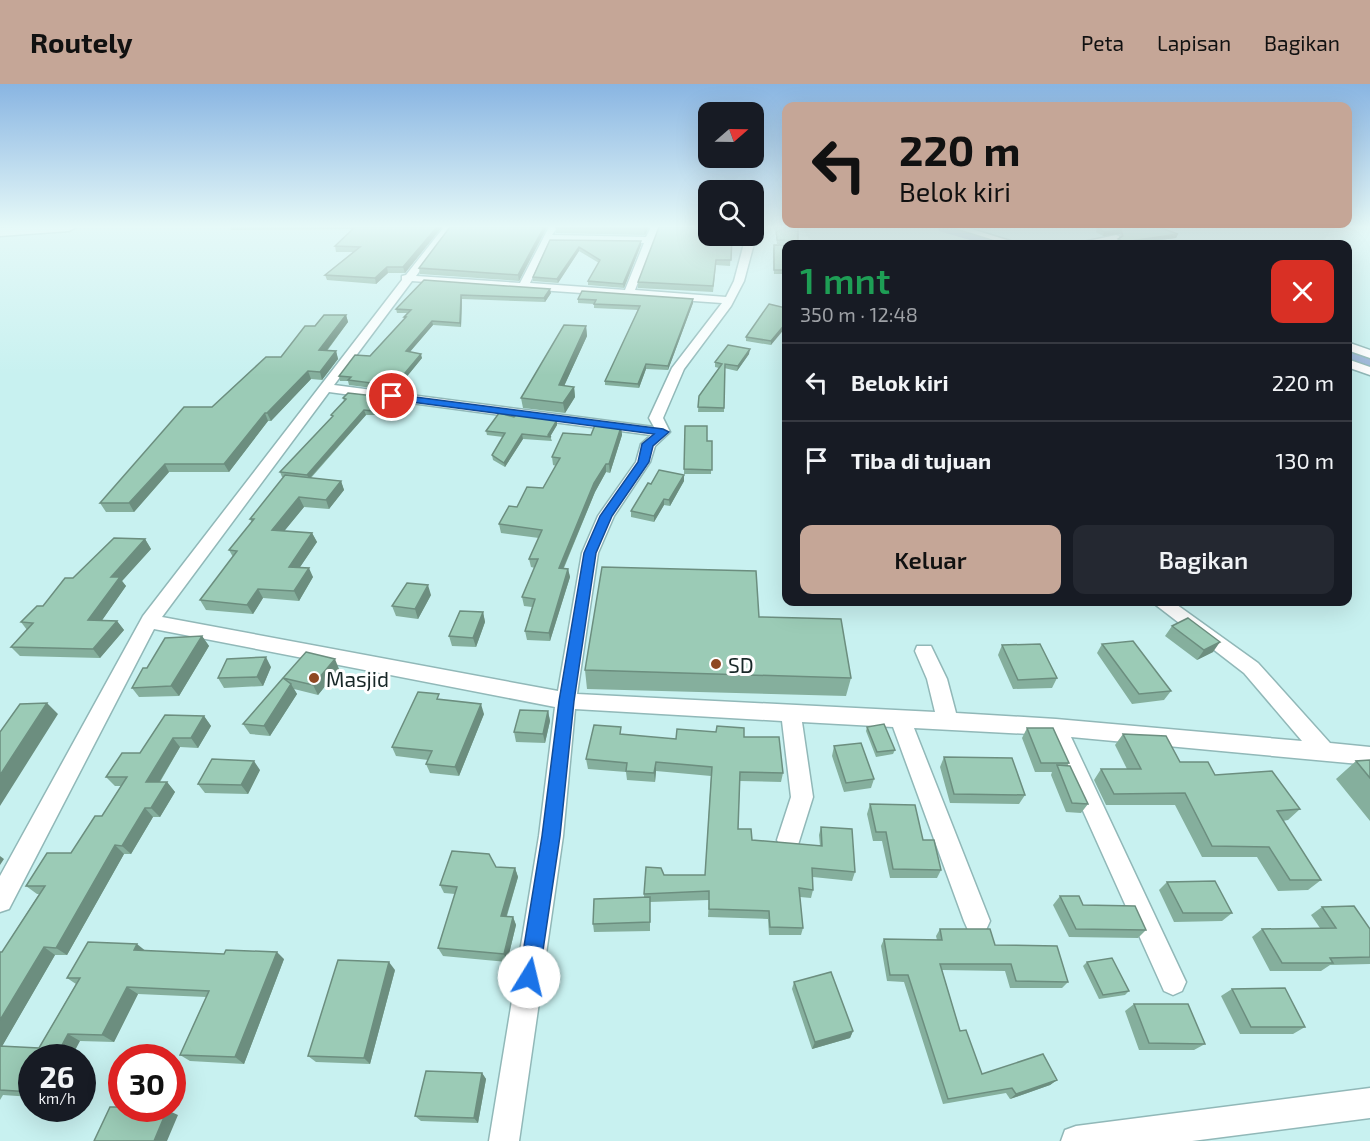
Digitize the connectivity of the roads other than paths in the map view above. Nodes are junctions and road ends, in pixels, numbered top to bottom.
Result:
1 (528, 276) edge
2 (636, 276) edge
3 (740, 276) edge
4 (406, 278) joint
5 (524, 286) junction
6 (629, 293) junction
7 (729, 300) junction
8 (1352, 348) edge
9 (1370, 354) edge
10 (1352, 365) edge
11 (1370, 371) edge
12 (325, 388) junction
13 (663, 432) junction
14 (1166, 606) edge
15 (148, 621) junction
16 (924, 651) dead end
17 (566, 701) junction
18 (791, 714) junction
19 (901, 720) junction
20 (948, 722) junction
21 (1056, 727) junction
22 (1323, 750) junction
23 (1370, 756) edge
24 (789, 840) dead end
25 (0, 900) edge
26 (977, 921) dead end
27 (1173, 982) dead end
28 (1370, 1103) edge
29 (504, 1141) edge
30 (1076, 1141) edge

1 - 5 street
2 - 6 street
3 - 7 street
4 - 5 street
4 - 12 street
5 - 6 street
6 - 7 street
7 - 13 street
8 - 9 street
10 - 11 street
12 - 13 street
12 - 15 street
13 - 17 street
14 - 22 street
15 - 17 street
15 - 25 street
16 - 20 street
17 - 18 street
17 - 29 street
18 - 19 street
18 - 24 street
19 - 20 street
19 - 26 street
20 - 21 street
21 - 22 street
21 - 27 street
22 - 23 street
28 - 30 street

